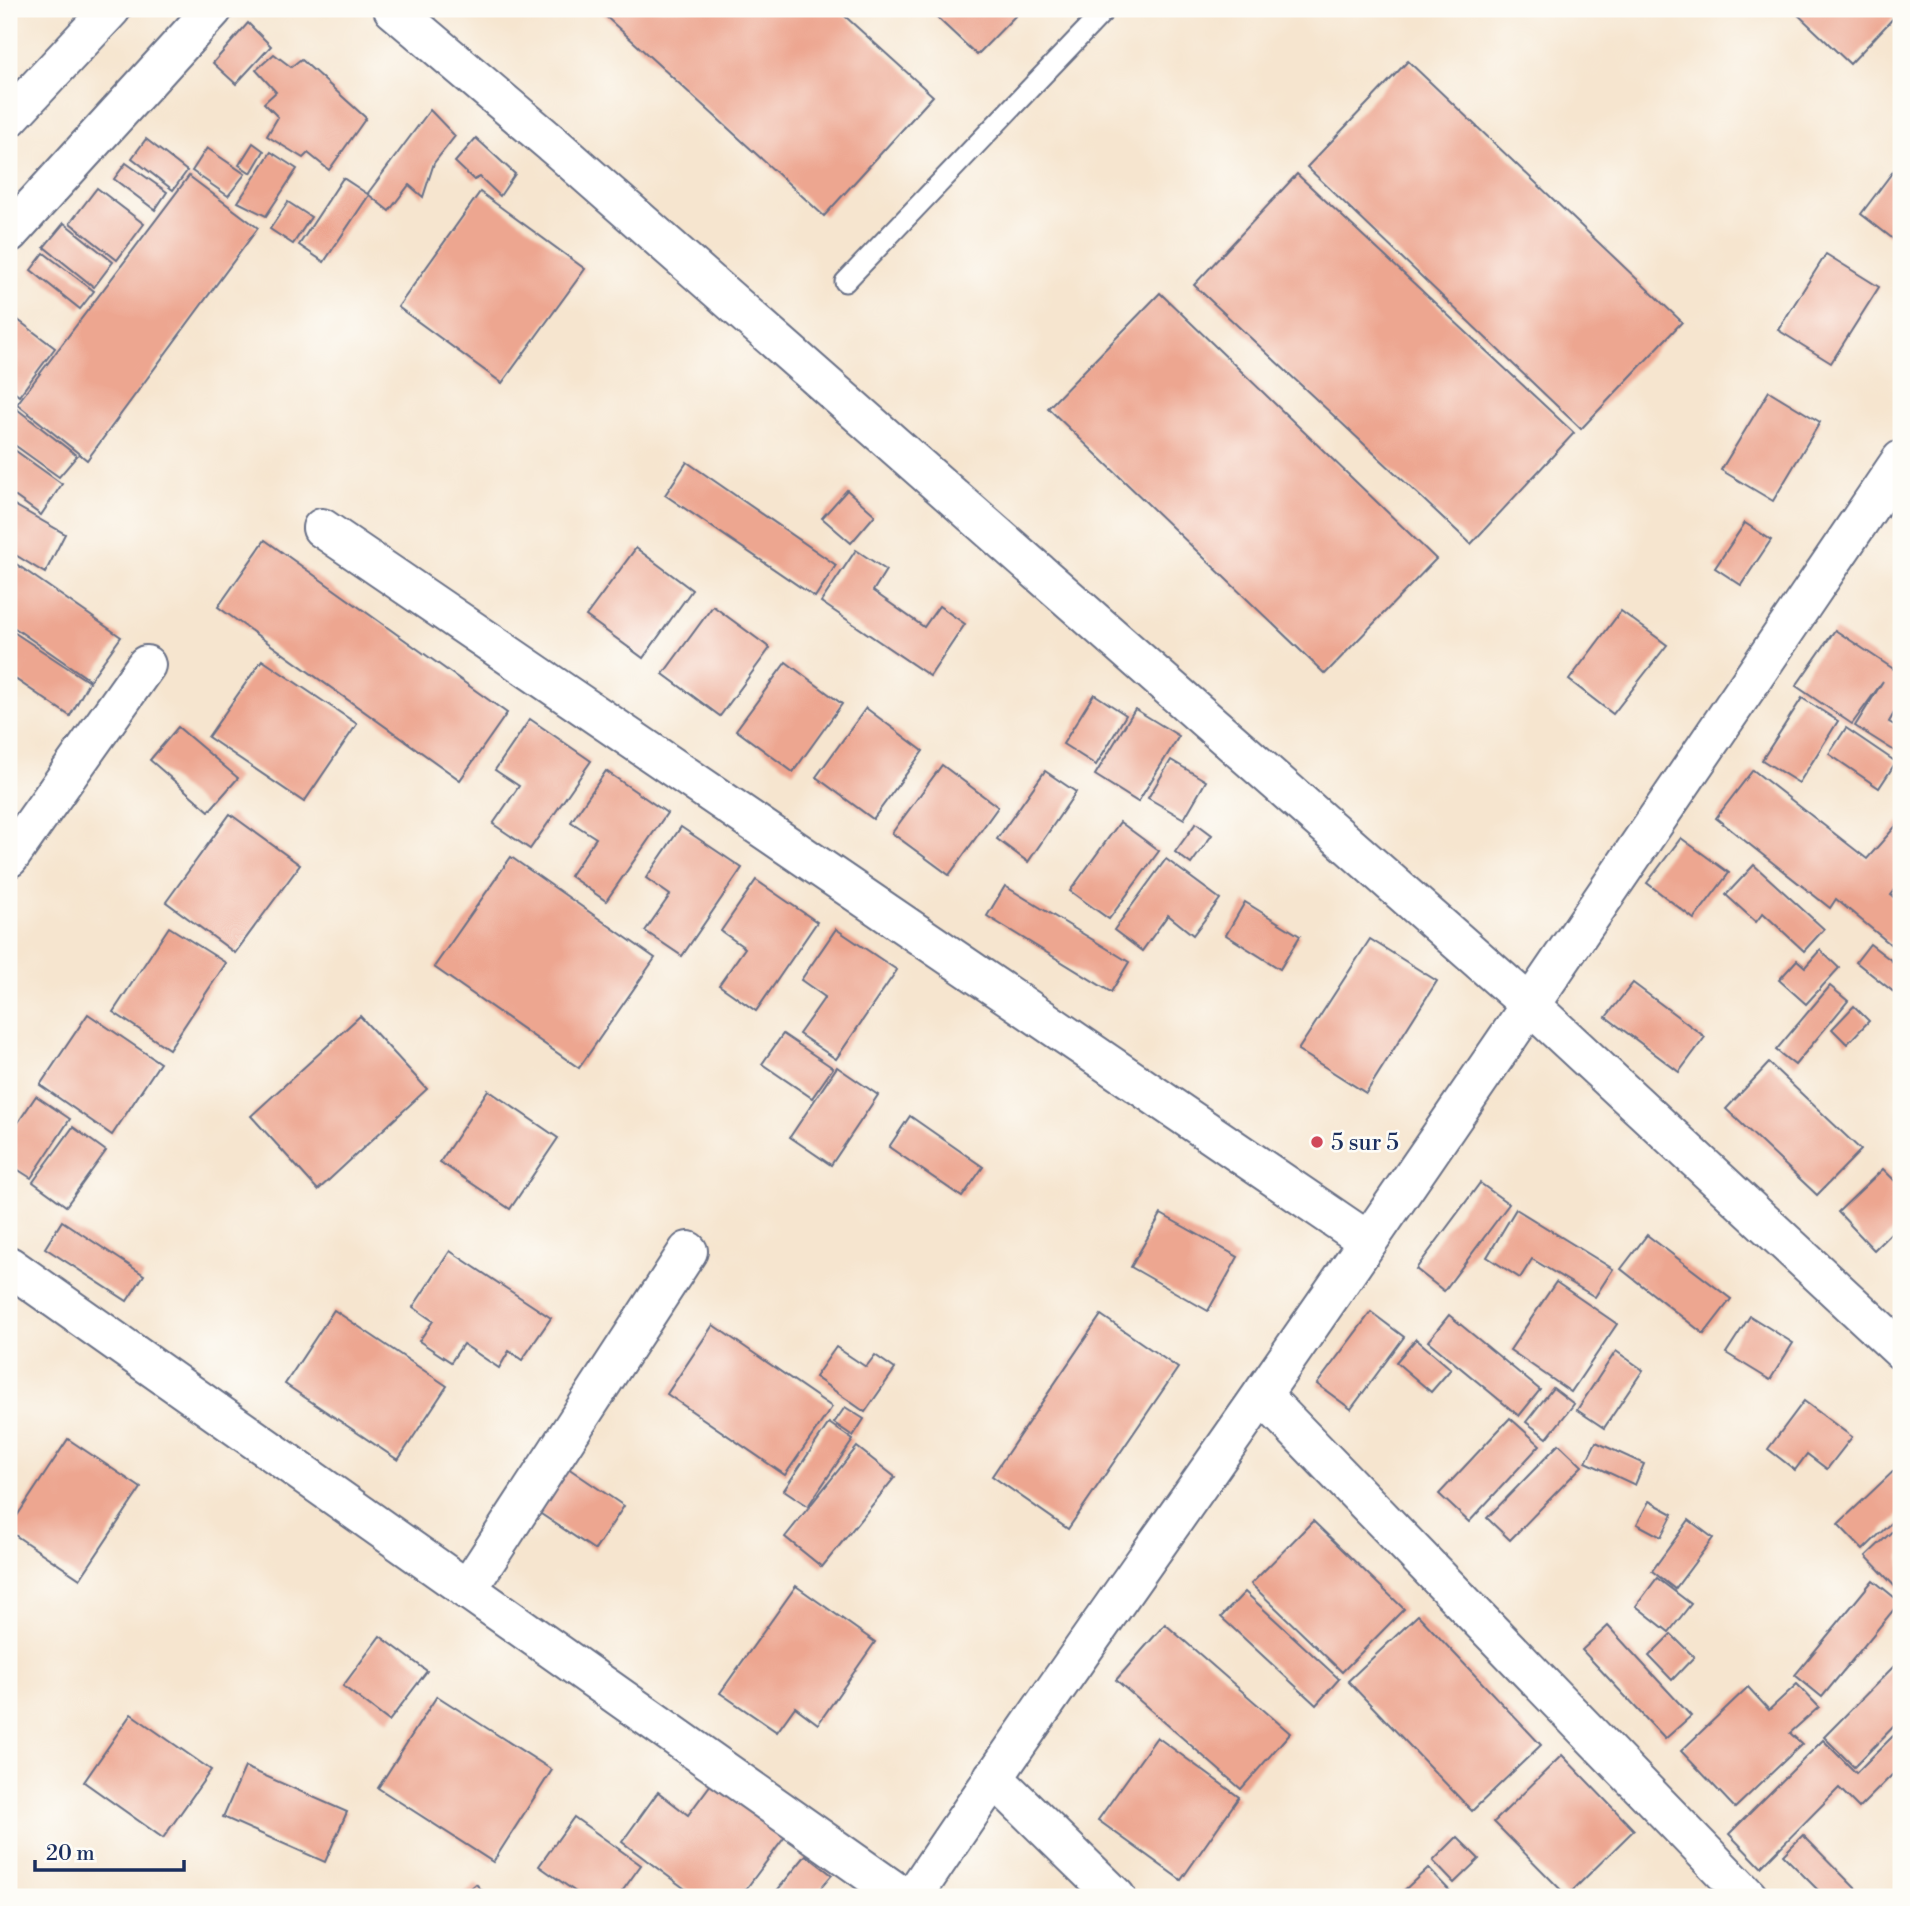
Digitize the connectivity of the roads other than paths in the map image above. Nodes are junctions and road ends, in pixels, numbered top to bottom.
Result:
1 (111, 9) edge
2 (213, 9) edge
3 (393, 9) edge
4 (1106, 9) edge
5 (9, 118) edge
6 (9, 233) edge
7 (845, 282) dead end
8 (1901, 460) edge
9 (322, 528) dead end
10 (146, 665) dead end
11 (9, 858) edge
12 (1530, 1005) junction
13 (1368, 1241) junction
14 (688, 1251) dead end
15 (9, 1266) edge
16 (1901, 1350) edge
17 (1262, 1395) junction
18 (467, 1590) junction
19 (993, 1777) junction
20 (903, 1897) edge
21 (913, 1897) edge
22 (1116, 1897) edge
23 (1748, 1897) edge

1 - 5 street
2 - 6 street
3 - 12 street
4 - 7 lane
8 - 12 street
9 - 13 street
10 - 11 street
12 - 13 street
12 - 16 street
13 - 17 street
14 - 18 street
15 - 18 street
17 - 19 street
17 - 23 street
18 - 20 street
19 - 21 street
19 - 22 street

